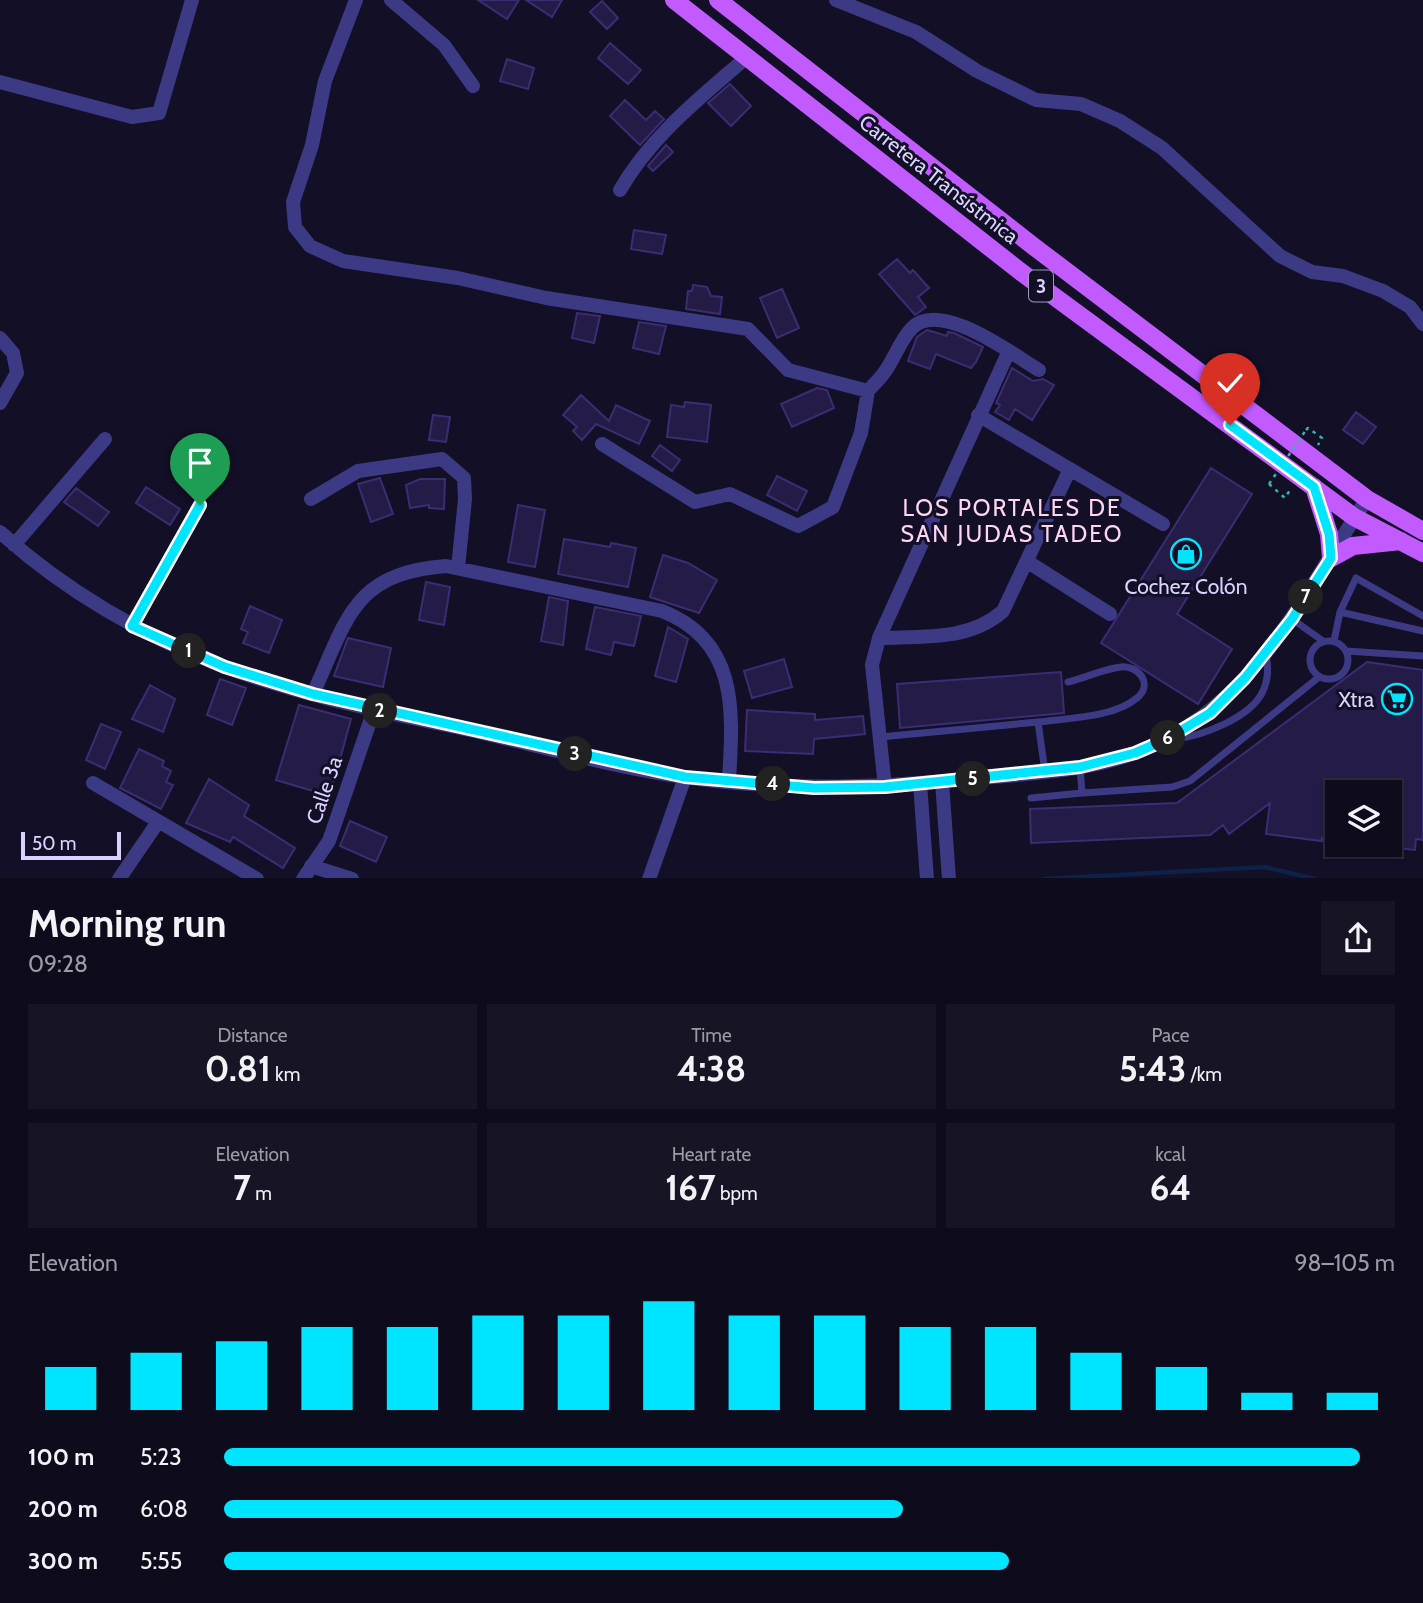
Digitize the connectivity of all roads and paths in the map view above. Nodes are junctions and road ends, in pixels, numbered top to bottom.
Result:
1 (192, 0) edge
2 (356, 0) edge
3 (391, 0) edge
4 (674, 0) edge
5 (718, 0) edge
6 (836, 0) edge
7 (860, 5) edge
8 (747, 57) junction
9 (0, 82) edge
10 (473, 86) dead end
11 (620, 190) dead end
12 (1423, 324) edge
13 (0, 338) edge
14 (1008, 353) junction
15 (1039, 370) dead end
16 (868, 391) junction
17 (0, 403) edge
18 (978, 415) junction
19 (1322, 438) dead end
20 (105, 439) dead end
21 (602, 444) dead end
22 (1070, 469) junction
23 (1314, 487) junction
24 (1285, 498) dead end
25 (311, 499) dead end
26 (1367, 499) junction
27 (200, 505) dead end
28 (1354, 517) junction
29 (1163, 524) dead end
30 (1423, 530) edge
31 (0, 532) edge
32 (1403, 541) junction
33 (14, 545) junction
34 (1423, 552) edge
35 (1331, 558) junction
36 (1028, 562) junction
37 (458, 568) junction
38 (1340, 612) junction
39 (1110, 614) dead end
40 (1423, 616) edge
41 (1292, 619) junction
42 (132, 626) junction
43 (1423, 631) edge
44 (879, 638) junction
45 (1334, 641) junction
46 (1323, 642) junction
47 (1346, 651) junction
48 (1266, 653) junction
49 (1423, 656) edge
50 (1319, 677) junction
51 (1068, 682) dead end
52 (313, 694) junction
53 (374, 709) junction
54 (1038, 722) junction
55 (880, 737) junction
56 (1165, 740) junction
57 (1080, 767) junction
58 (1045, 772) junction
59 (685, 777) junction
60 (729, 780) junction
61 (943, 782) junction
62 (93, 783) dead end
63 (920, 784) junction
64 (885, 787) junction
65 (1082, 793) junction
66 (1031, 798) dead end
67 (158, 822) junction
68 (307, 872) edge
69 (119, 878) edge
70 (257, 878) edge
71 (352, 878) edge
72 (649, 878) edge
73 (927, 878) edge
74 (949, 878) edge

1 - 9 street
2 - 16 street
3 - 10 street
4 - 8 main road, Carretera Transístmica / 3
5 - 26 main road, Carretera Transístmica / 3
6 - 7 street
7 - 12 street
8 - 11 street
8 - 23 main road, Carretera Transístmica / 3
13 - 17 street
14 - 15 street
14 - 16 street
14 - 18 street
16 - 21 street
18 - 22 street
18 - 44 street
19 - 24 path, bridge
20 - 33 street
22 - 29 street
22 - 36 street
23 - 28 main road, Carretera Transístmica / 3
23 - 35 main road
25 - 37 street
26 - 28 street
26 - 30 main road, Carretera Transístmica / 3
27 - 42 street
28 - 32 main road, Carretera Transístmica / 3
28 - 35 street
31 - 33 street
32 - 34 main road, Carretera Transístmica / 3
32 - 35 main road
33 - 42 street
35 - 41 street
36 - 39 street
36 - 44 street
37 - 52 street
37 - 60 street
38 - 40 lane
38 - 43 lane
38 - 45 lane
41 - 46 lane
41 - 48 street
42 - 52 street
44 - 55 street
45 - 46 lane
45 - 47 lane
46 - 50 lane
47 - 49 lane
47 - 50 lane
48 - 56 street
48 - 56 lane
50 - 65 lane
51 - 54 lane
52 - 53 street
53 - 59 street
53 - 68 street, Calle 3a
54 - 55 lane
54 - 58 lane
55 - 64 street
56 - 57 street
57 - 58 street
57 - 65 lane
58 - 61 street
59 - 60 street
59 - 72 street
60 - 64 street
61 - 63 street
61 - 74 street
62 - 67 street
63 - 64 street
63 - 73 street
65 - 66 lane
67 - 69 street
67 - 70 street
68 - 71 street

